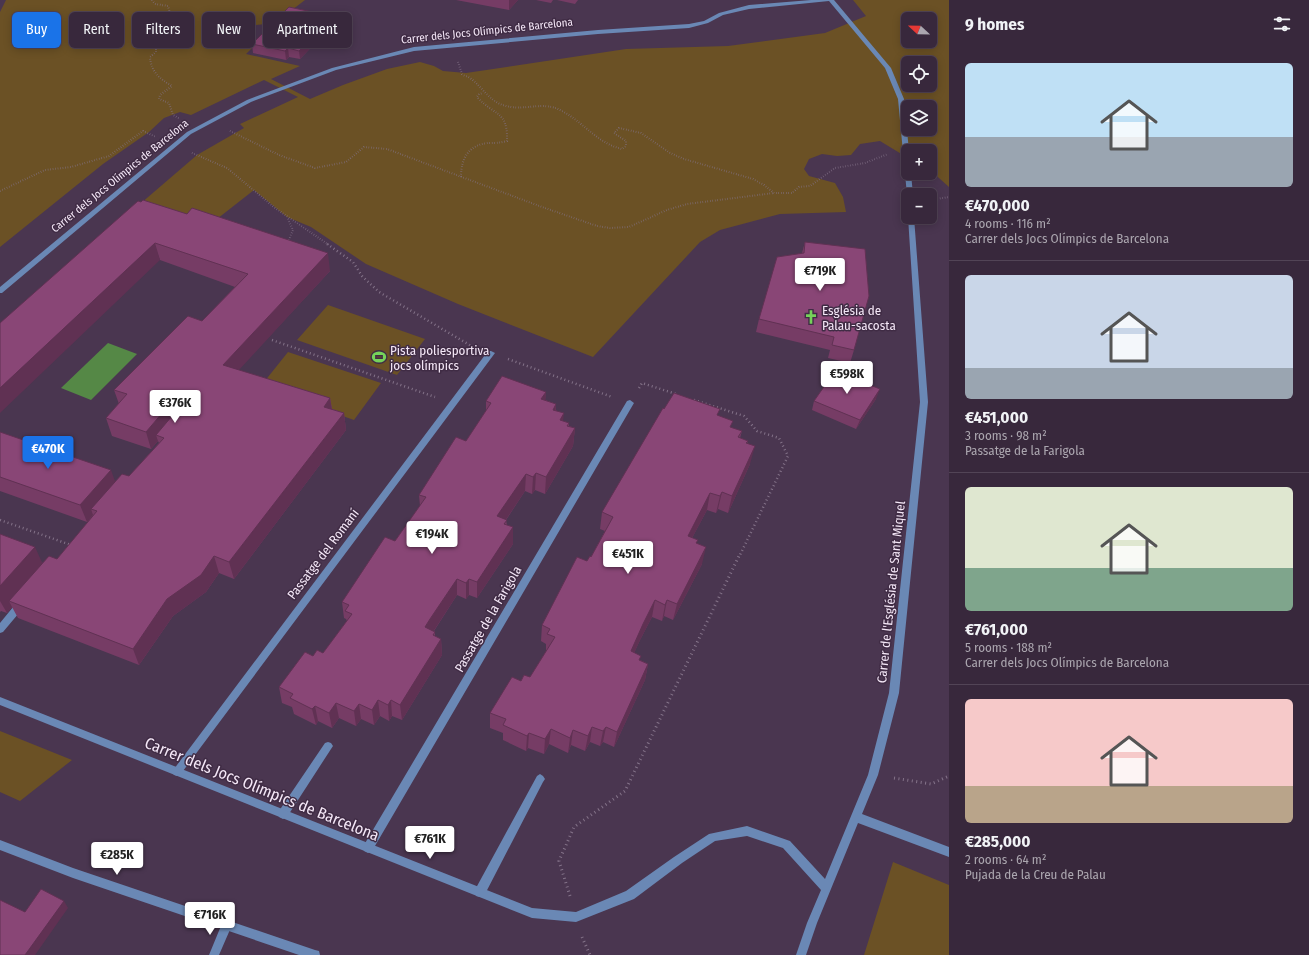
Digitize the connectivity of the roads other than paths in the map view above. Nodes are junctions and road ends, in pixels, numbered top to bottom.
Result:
1 (830, 0) edge
2 (909, 188) edge
3 (911, 224) edge
4 (0, 291) edge
5 (491, 353) road end
6 (630, 403) road end
7 (27, 597) edge
8 (0, 630) edge
9 (0, 701) edge
10 (328, 746) dead end
11 (177, 772) junction
12 (540, 779) dead end
13 (283, 814) junction
14 (856, 817) junction
15 (0, 845) edge
16 (368, 848) junction
17 (949, 852) edge
18 (826, 888) junction
19 (480, 892) junction
20 (227, 925) junction
21 (214, 955) edge
22 (315, 955) edge
23 (802, 955) edge

1 - 2 street
1 - 4 street, Carrer dels Jocs Olímpics de Barcelona
3 - 14 street, Carrer de l'Església de Sant Miquel
5 - 11 street, Passatge del Romaní
6 - 16 street, Passatge de la Farigola
7 - 8 street
9 - 11 street, Carrer dels Jocs Olímpics de Barcelona
10 - 13 street
11 - 13 street, Carrer dels Jocs Olímpics de Barcelona
12 - 19 street
13 - 16 street, Carrer dels Jocs Olímpics de Barcelona
14 - 17 street
14 - 18 street, Carrer de l'Església de Sant Miquel
15 - 20 street
16 - 19 street, Carrer dels Jocs Olímpics de Barcelona
18 - 19 street, Carrer dels Jocs Olímpics de Barcelona
18 - 23 street, Carrer de l'Església de Sant Miquel
20 - 21 street
20 - 22 street

